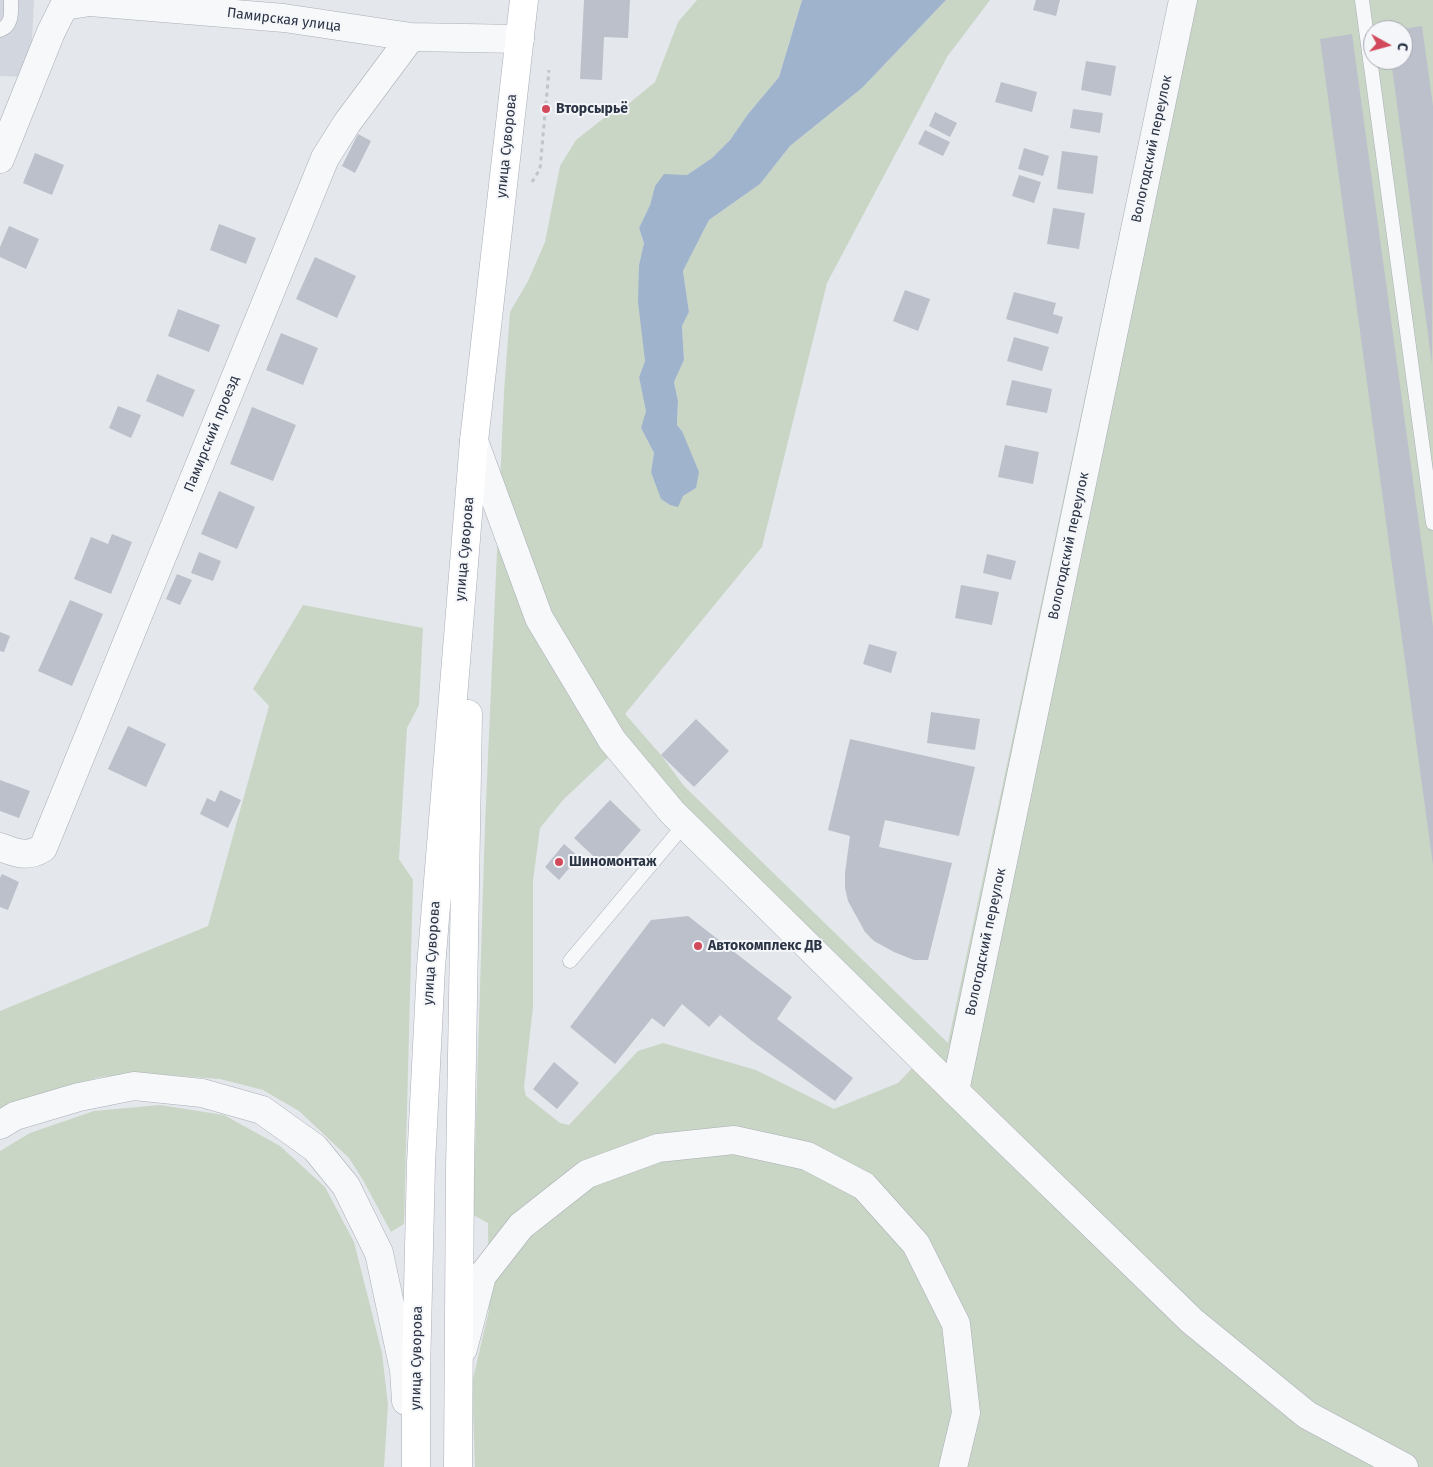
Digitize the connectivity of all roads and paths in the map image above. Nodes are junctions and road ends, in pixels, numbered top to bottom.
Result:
1 (11, 0) edge
2 (524, 0) edge
3 (1183, 0) edge
4 (1362, 0) edge
5 (0, 30) edge
6 (411, 36) junction
7 (520, 39) junction
8 (0, 159) edge
9 (474, 440) junction
10 (1433, 523) edge
11 (684, 825) junction
12 (0, 847) edge
13 (570, 961) dead end
14 (955, 1091) junction
15 (0, 1125) edge
16 (458, 1372) junction
17 (411, 1467) edge
18 (416, 1467) edge
19 (458, 1467) edge
20 (953, 1467) edge
21 (1404, 1467) edge

1 - 5 lane
2 - 7 main road, улица Суворова
3 - 14 street, Вологодский переулок
4 - 10 lane
6 - 7 street, Памирская улица
6 - 8 street, Памирская улица
6 - 12 street, Памирский проезд
7 - 9 main road, улица Суворова
9 - 11 street
9 - 16 main road, улица Суворова
9 - 18 main road, улица Суворова
11 - 13 lane
11 - 14 street
14 - 21 street
15 - 17 street
16 - 19 main road, улица Суворова
16 - 20 street

